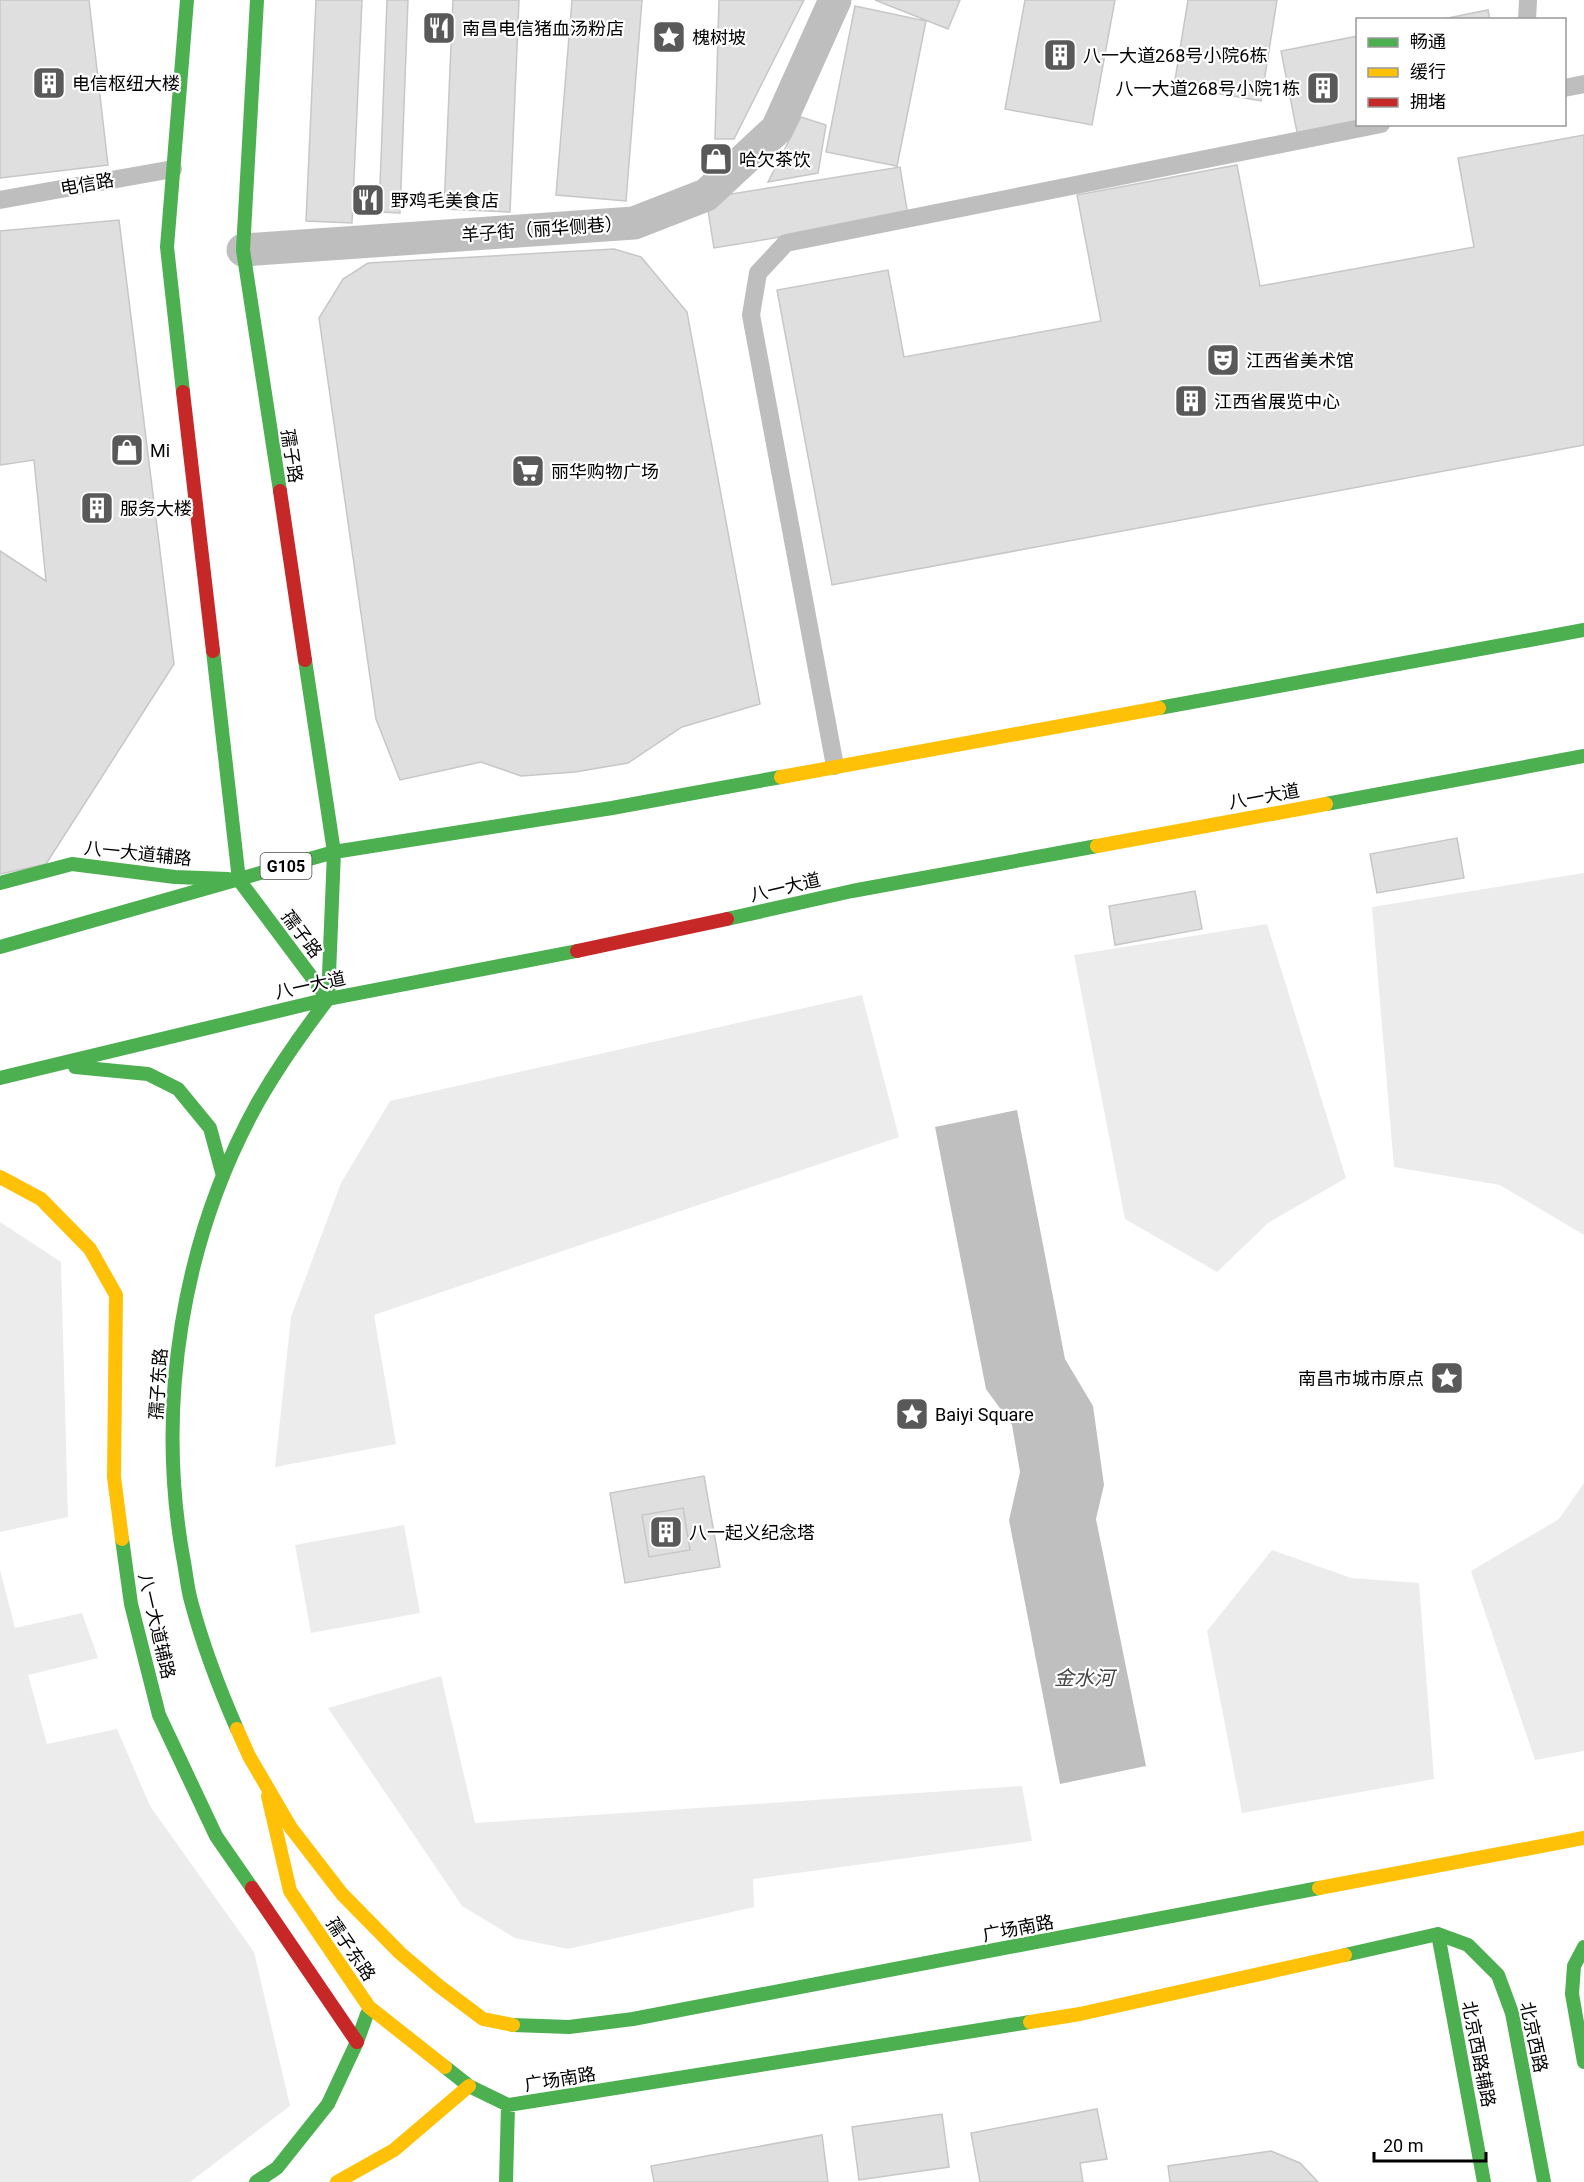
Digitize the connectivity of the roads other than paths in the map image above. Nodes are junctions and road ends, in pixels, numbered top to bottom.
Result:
1 (187, 0) edge
2 (257, 0) edge
3 (835, 0) edge
4 (1528, 0) edge
5 (1527, 18) edge
6 (1584, 84) edge
7 (1566, 88) edge
8 (1371, 126) edge
9 (173, 169) junction
10 (0, 200) edge
11 (243, 250) junction
12 (1584, 630) edge
13 (1584, 756) edge
14 (835, 766) junction
15 (333, 852) junction
16 (239, 880) junction
17 (0, 883) edge
18 (0, 947) edge
19 (328, 999) junction
20 (52, 1065) junction
21 (0, 1078) edge
22 (223, 1176) junction
23 (0, 1177) edge
24 (267, 1791) junction
25 (1584, 1838) edge
26 (1438, 1934) junction
27 (1584, 1947) edge
28 (369, 2007) junction
29 (520, 2026) joint
30 (357, 2042) junction
31 (1584, 2062) edge
32 (469, 2086) junction
33 (508, 2105) junction
34 (256, 2182) edge
35 (337, 2182) edge
36 (506, 2182) edge
37 (1484, 2182) edge
38 (1544, 2182) edge

1 - 9 main road
2 - 11 main road, 孺子路
3 - 11 street, 羊子街（丽华侧巷）
4 - 5 lane
6 - 7 lane
8 - 14 lane
9 - 10 lane, 电信路
9 - 16 main road
11 - 15 main road, 孺子路
12 - 14 main road
13 - 19 main road, 八一大道
14 - 15 main road
15 - 16 main road, G105
15 - 19 main road, 孺子路
16 - 17 main road, 八一大道辅路
16 - 18 main road
16 - 19 main road, 孺子路
19 - 20 main road, 八一大道
19 - 22 main road, 孺子东路
20 - 21 main road, 八一大道
20 - 22 main road
22 - 24 main road, 孺子东路
23 - 30 main road, 八一大道辅路
24 - 28 main road, 孺子东路
24 - 29 main road, 孺子东路
25 - 29 main road, 广场南路
26 - 33 main road, 广场南路
26 - 37 main road, 北京西路辅路
26 - 38 main road, 北京西路
27 - 31 main road
28 - 30 main road
28 - 32 main road, 孺子东路
30 - 34 main road
32 - 33 main road, 广场南路
32 - 35 main road
33 - 36 main road

